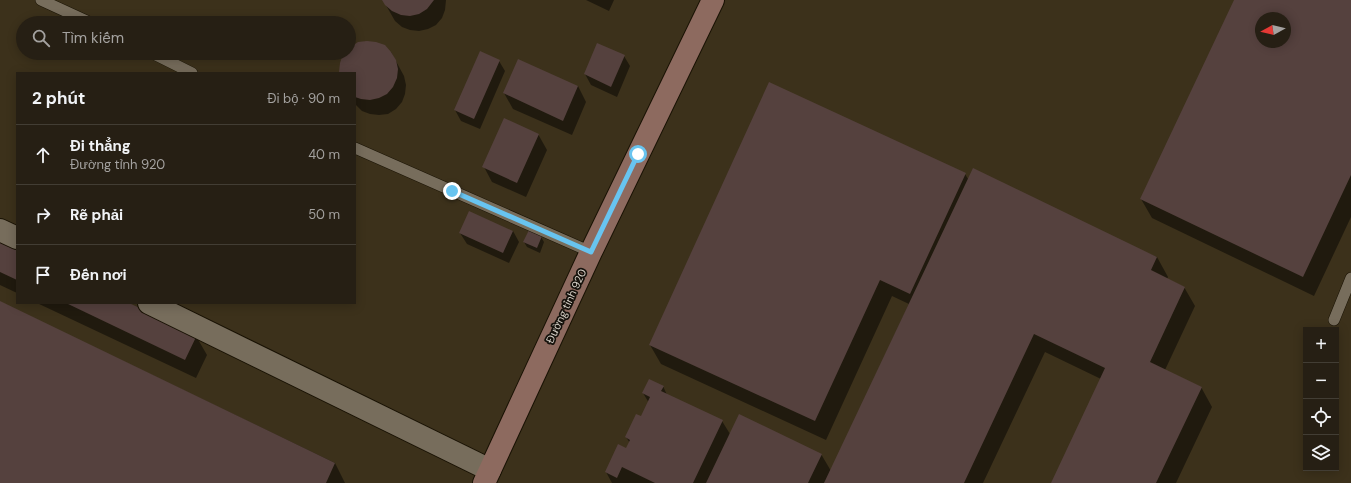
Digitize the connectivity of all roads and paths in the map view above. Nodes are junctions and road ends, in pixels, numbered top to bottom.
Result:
1 (41, 0) edge
2 (713, 0) edge
3 (76, 16) edge
4 (166, 60) edge
5 (190, 72) edge
6 (356, 148) edge
7 (0, 230) edge
8 (16, 238) edge
9 (591, 252) junction
10 (1351, 278) edge
11 (151, 304) edge
12 (1334, 320) dead end
13 (487, 477) edge

1 - 3 lane
2 - 9 main road, Đường tỉnh 920
4 - 5 lane
6 - 9 lane
7 - 8 street
9 - 13 main road, Đường tỉnh 920
10 - 12 lane
11 - 13 street

